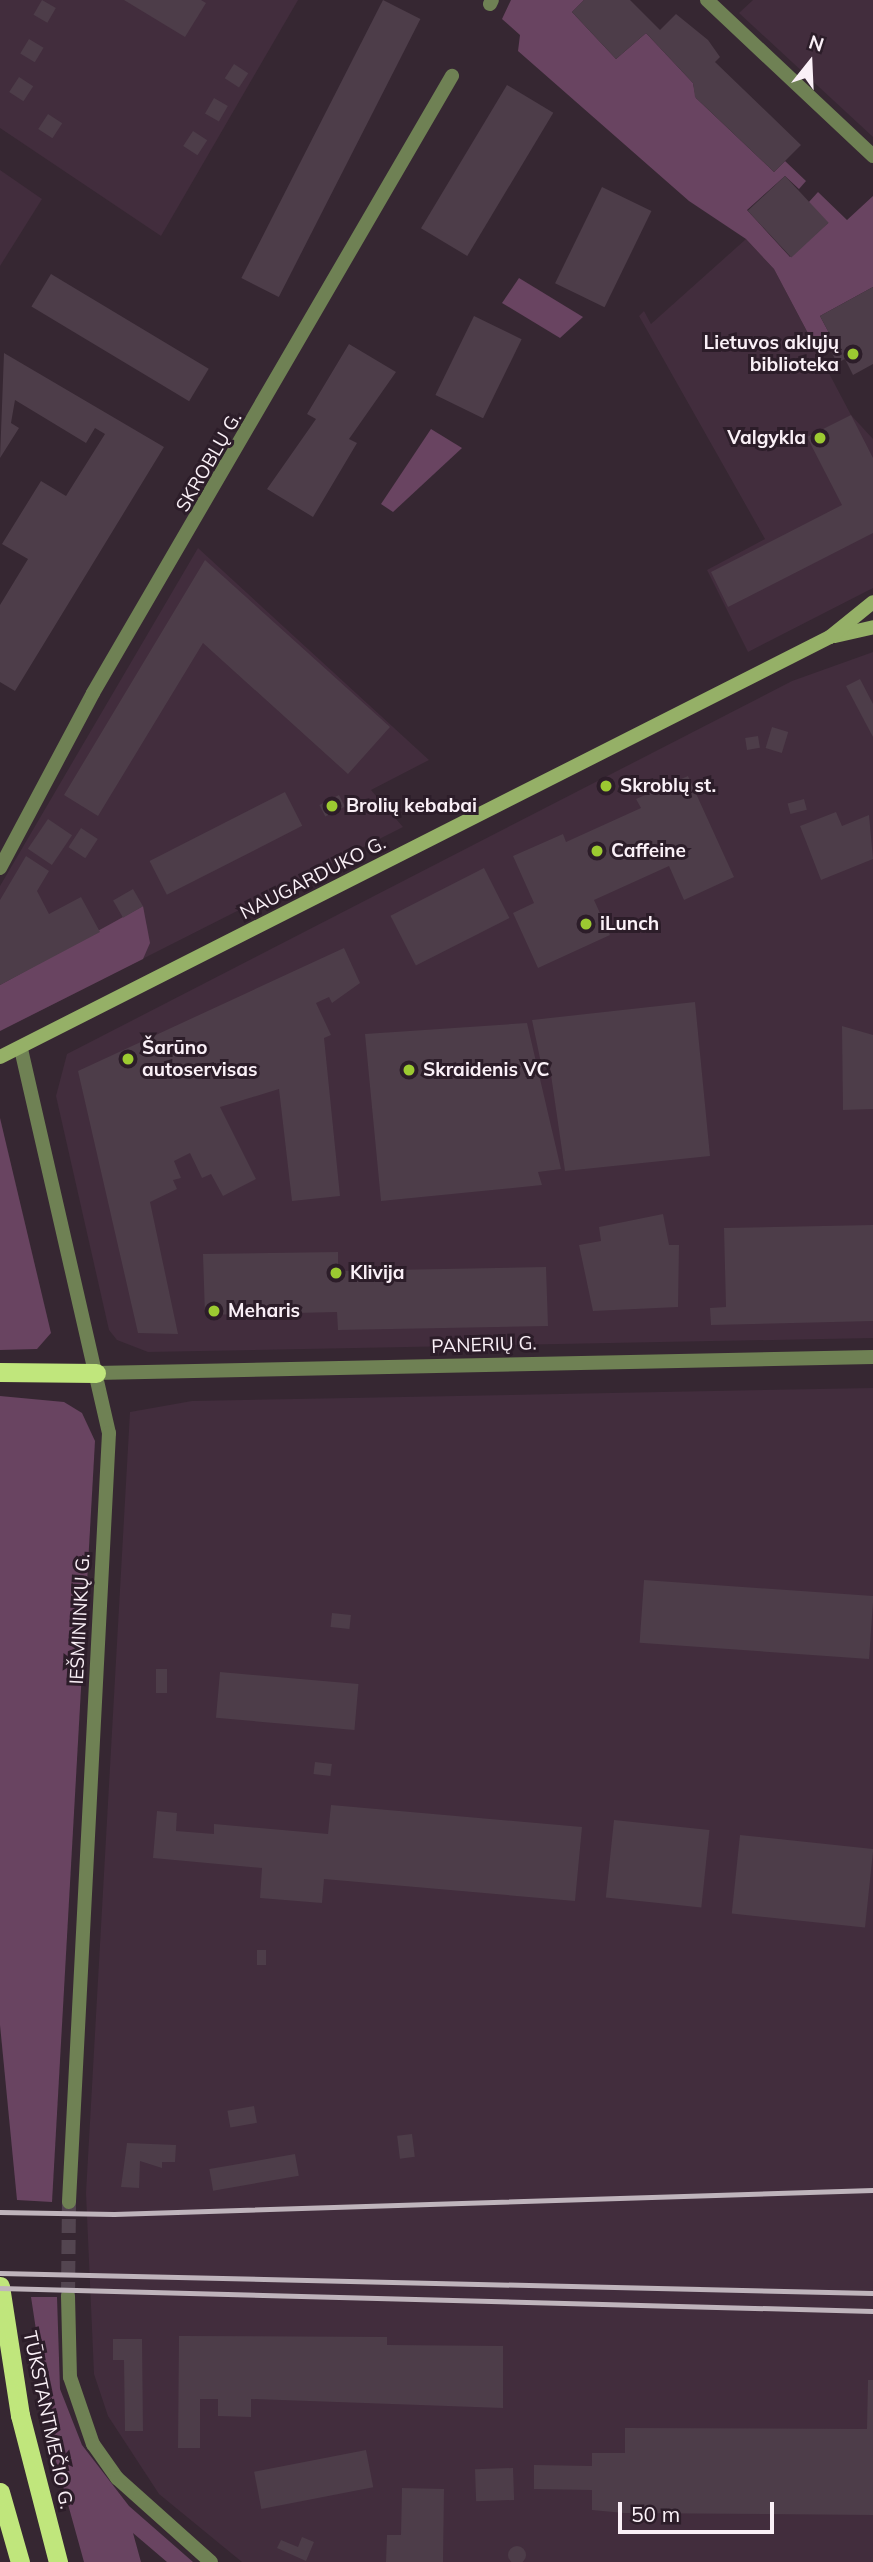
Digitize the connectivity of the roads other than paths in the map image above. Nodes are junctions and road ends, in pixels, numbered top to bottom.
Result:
1 (707, 0) edge
2 (452, 76) dead end
3 (873, 156) edge
4 (873, 602) edge
5 (873, 627) edge
6 (830, 637) junction
7 (0, 868) edge
8 (21, 1048) junction
9 (0, 1057) edge
10 (873, 1357) edge
11 (0, 1372) edge
12 (96, 1373) junction
13 (69, 2202) tunnel mouth
14 (0, 2286) edge
15 (68, 2296) tunnel mouth
16 (0, 2492) edge
17 (20, 2562) edge
18 (58, 2562) edge
19 (211, 2562) edge

1 - 3 street
2 - 7 street, SKROBLŲ G.
4 - 6 main road, NAUGARDUKO G.
5 - 6 main road, NAUGARDUKO G.
6 - 8 main road, NAUGARDUKO G.
8 - 9 main road, NAUGARDUKO G.
8 - 12 street, IEŠMININKŲ G.
10 - 12 street, PANERIŲ G.
11 - 12 highway
12 - 13 street, IEŠMININKŲ G.
14 - 18 highway, TŪKSTANTMEČIO G.
15 - 19 street
16 - 17 highway

